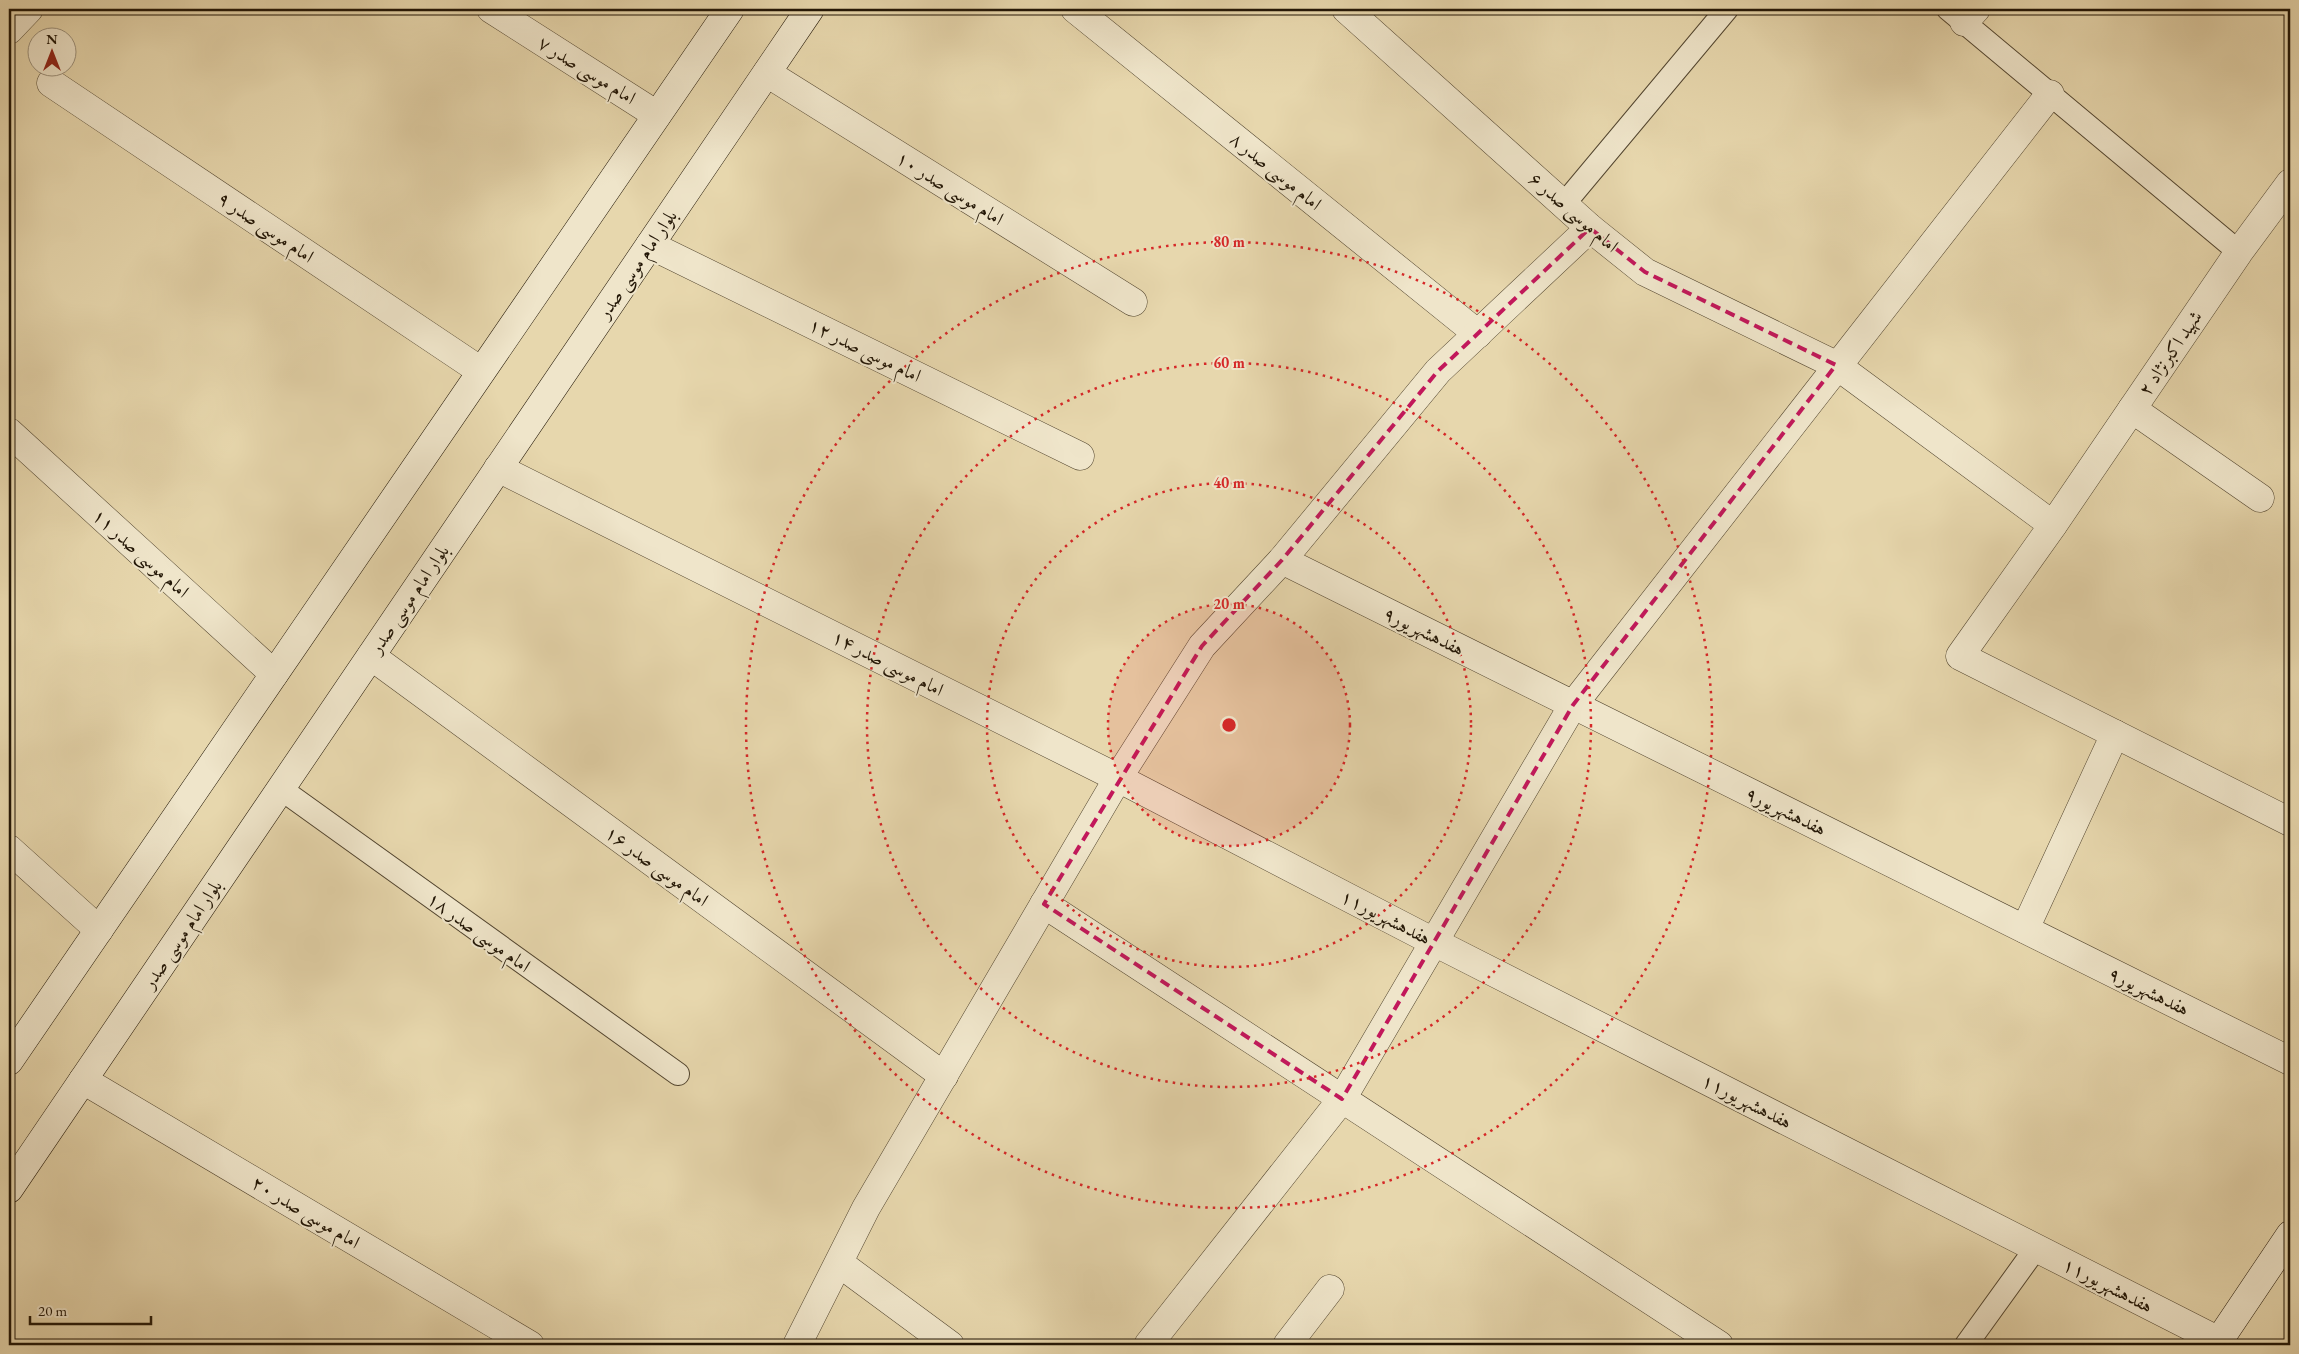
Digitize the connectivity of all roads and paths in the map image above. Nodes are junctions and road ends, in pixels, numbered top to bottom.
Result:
1 (29, 9) edge
2 (491, 9) edge
3 (730, 9) edge
4 (810, 9) edge
5 (1075, 9) edge
6 (1346, 9) edge
7 (1727, 9) edge
8 (1963, 13) edge
9 (9, 30) edge
10 (767, 73) junction
11 (52, 83) dead end
12 (2050, 94) junction
13 (657, 115) junction
14 (2290, 182) edge
15 (1564, 204) junction
16 (1590, 228) junction
17 (650, 245) junction
18 (2239, 252) junction
19 (1133, 302) dead end
20 (1478, 334) junction
21 (1836, 366) junction
22 (481, 372) junction
23 (2132, 409) junction
24 (9, 432) edge
25 (1080, 456) dead end
26 (498, 468) junction
27 (2260, 498) dead end
28 (2053, 525) junction
29 (1282, 560) junction
30 (371, 656) junction
31 (274, 674) junction
32 (1573, 704) junction
33 (2115, 734) junction
34 (1118, 778) junction
35 (281, 789) junction
36 (2290, 822) edge
37 (9, 849) edge
38 (1276, 860) joint
39 (1044, 904) junction
40 (2025, 929) junction
41 (99, 930) junction
42 (1434, 942) junction
43 (9, 1061) edge
44 (2290, 1061) edge
45 (678, 1074) dead end
46 (944, 1076) junction
47 (83, 1080) junction
48 (1342, 1098) junction
49 (9, 1190) edge
50 (2290, 1238) edge
51 (2036, 1248) junction
52 (839, 1263) junction
53 (1330, 1289) dead end
54 (2217, 1343) edge
55 (530, 1345) edge
56 (797, 1345) edge
57 (950, 1345) edge
58 (1148, 1345) edge
59 (1287, 1345) edge
60 (1719, 1345) edge
61 (1966, 1345) edge

1 - 9 street
2 - 13 street, امام موسی صدر ۷
3 - 13 street
4 - 10 street, بلوار امام موسی صدر
5 - 20 street, امام موسی صدر ۸
6 - 15 street, امام موسی صدر ۶
7 - 15 lane
8 - 12 lane
10 - 17 street, بلوار امام موسی صدر
10 - 19 street, امام موسی صدر ۱۰
11 - 22 street, امام موسی صدر ۹
12 - 18 lane
12 - 21 street
13 - 22 street
14 - 18 street, شهید اکبرنژاد ۲
15 - 16 street, امام موسی صدر ۶
16 - 20 street
16 - 21 street, امام موسی صدر ۶
17 - 25 street, امام موسی صدر ۱۲
17 - 26 street, بلوار امام موسی صدر
18 - 23 street, شهید اکبرنژاد ۲
20 - 29 street
21 - 28 street, امام موسی صدر ۶
21 - 32 street
22 - 31 street
23 - 27 street
23 - 28 street, شهید اکبرنژاد ۲
24 - 31 street, امام موسی صدر ۱۱
26 - 30 street, بلوار امام موسی صدر
26 - 34 street, امام موسی صدر ۱۴
28 - 33 street, شهید اکبرنژاد ۲
29 - 32 street, هفدهشهریور۹
29 - 34 street
30 - 35 street, بلوار امام موسی صدر
30 - 46 street, امام موسی صدر ۱۶
31 - 41 street
32 - 40 street, هفدهشهریور۹
32 - 42 street
33 - 36 street
33 - 40 street
34 - 38 street, امام موسی صدر ۱۴
34 - 39 street
35 - 45 lane, امام موسی صدر ۱۸
35 - 47 street, بلوار امام موسی صدر
37 - 41 street
38 - 42 street, هفدهشهریور۱۱
39 - 46 street
39 - 48 street
40 - 44 street, هفدهشهریور۹
41 - 43 street
42 - 48 street
42 - 51 street, هفدهشهریور۱۱
46 - 52 street
47 - 49 street, بلوار امام موسی صدر
47 - 55 street, امام موسی صدر ۲۰
48 - 58 street
48 - 60 street
50 - 54 street
51 - 54 street, هفدهشهریور۱۱
51 - 61 lane
52 - 56 street
52 - 57 street
53 - 59 street

